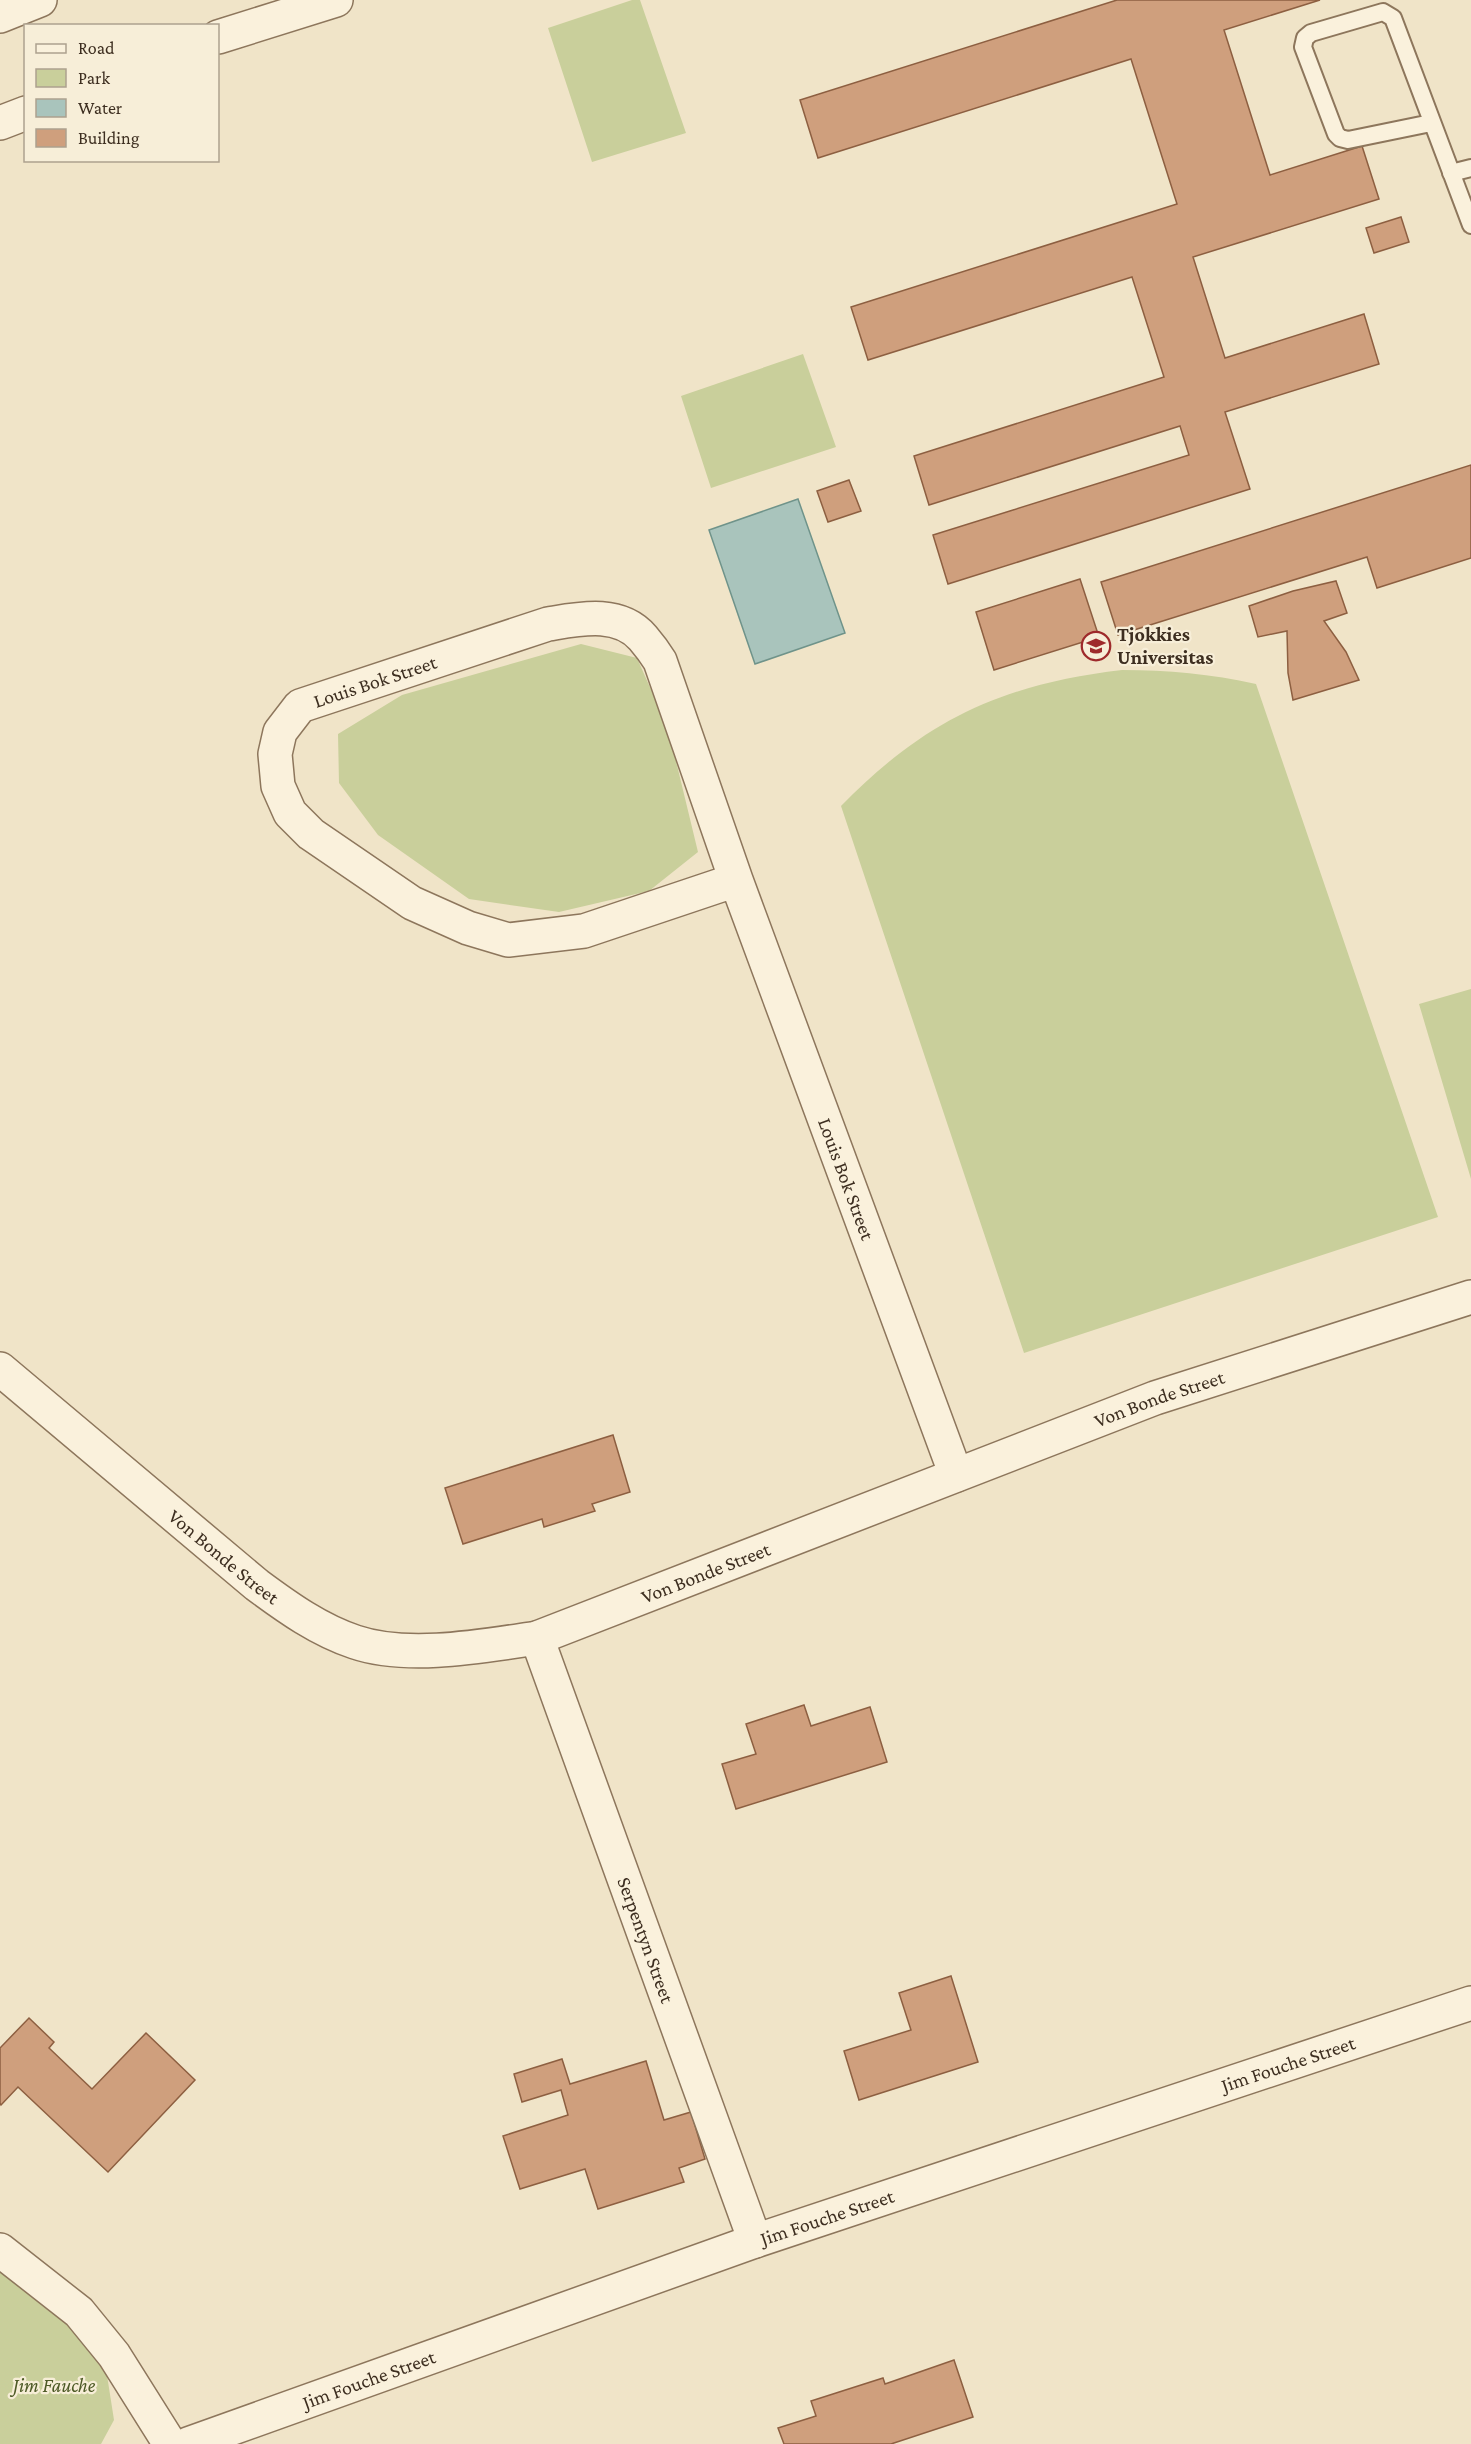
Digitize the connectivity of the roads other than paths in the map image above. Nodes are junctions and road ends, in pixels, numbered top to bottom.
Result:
1 (40, 0) edge
2 (336, 0) edge
3 (0, 16) edge
4 (219, 37) edge
5 (24, 114) edge
6 (0, 123) edge
7 (1431, 123) junction
8 (1471, 168) edge
9 (1451, 173) junction
10 (1471, 225) edge
11 (736, 880) junction
12 (1471, 1297) edge
13 (0, 1369) edge
14 (956, 1475) junction
15 (537, 1638) junction
16 (1471, 2004) edge
17 (755, 2241) junction
18 (0, 2250) edge
19 (170, 2444) edge
20 (188, 2444) edge

1 - 3 street
2 - 4 street
5 - 6 street
7 - 7 lane
7 - 9 lane
8 - 9 lane
9 - 10 lane
11 - 11 street, Louis Bok Street
11 - 14 street, Louis Bok Street
12 - 14 street, Von Bonde Street
13 - 15 street, Von Bonde Street
14 - 15 street, Von Bonde Street
15 - 17 street, Serpentyn Street
16 - 17 street, Jim Fouche Street
17 - 20 street, Jim Fouche Street
18 - 19 street

